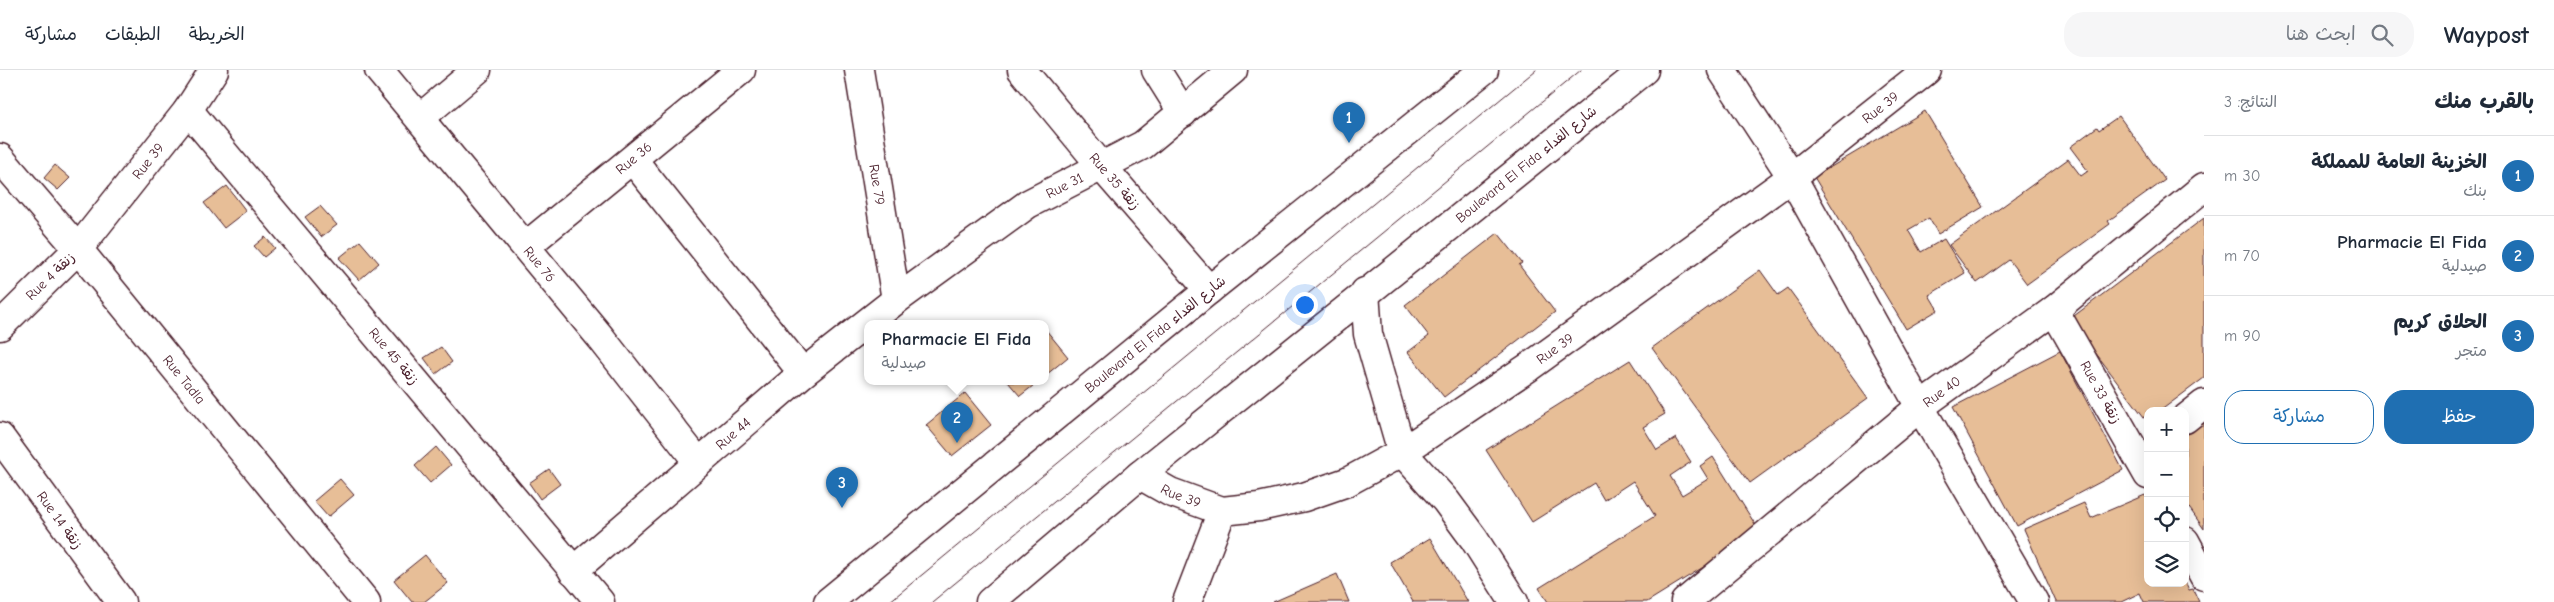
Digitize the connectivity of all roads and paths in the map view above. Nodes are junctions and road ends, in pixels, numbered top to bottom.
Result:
1 (214, 70) edge
2 (379, 70) edge
3 (477, 70) edge
4 (741, 70) edge
5 (859, 70) edge
6 (1022, 70) edge
7 (1156, 70) edge
8 (1233, 70) edge
9 (1484, 70) edge
10 (1644, 70) edge
11 (1722, 70) edge
12 (1927, 70) edge
13 (188, 110) junction
14 (1183, 113) junction
15 (420, 118) junction
16 (0, 158) edge
17 (633, 160) junction
18 (1102, 168) junction
19 (1792, 177) junction
20 (2204, 188) edge
21 (526, 246) junction
22 (78, 248) junction
23 (1209, 290) junction
24 (1365, 292) junction
25 (896, 300) junction
26 (2054, 310) junction
27 (871, 320) edge
28 (864, 325) edge
29 (0, 326) edge
30 (803, 373) junction
31 (2204, 404) edge
32 (1920, 408) junction
33 (2189, 416) edge
34 (0, 437) edge
35 (1402, 452) junction
36 (2144, 461) edge
37 (698, 462) junction
38 (1140, 475) junction
39 (1222, 511) junction
40 (573, 571) junction
41 (121, 602) edge
42 (366, 602) edge
43 (600, 602) edge
44 (828, 602) edge
45 (990, 602) edge
46 (1187, 602) edge
47 (1514, 602) edge
48 (1685, 602) edge
49 (2034, 602) edge

1 - 13 street, Rue 39
2 - 15 street, Rue 76
3 - 15 street
4 - 17 street, Rue 36
5 - 25 street, Rue 79
6 - 18 street, Rue 35 زنقة
7 - 14 street
8 - 14 street, Rue 31
9 - 23 street, Boulevard El Fida شارع الفداء
10 - 24 street, Boulevard El Fida شارع الفداء
11 - 19 street
12 - 19 street, Rue 39
13 - 22 street, Rue 39
13 - 40 street, Rue 45 زنقة
14 - 18 street, Rue 31
15 - 21 street, Rue 76
16 - 22 street, Rue Tadla
17 - 21 street, Rue 36
17 - 30 street
18 - 23 street, Rue 35 زنقة
18 - 25 street, Rue 31
19 - 32 street
19 - 35 street, Rue 39
20 - 26 street, Rue 40
21 - 37 street, Rue 76
22 - 29 street, Rue 4 زنقة
22 - 42 street, Rue Tadla
23 - 44 street, Boulevard El Fida شارع الفداء
24 - 35 street
24 - 38 street, Boulevard El Fida شارع الفداء
25 - 27 street, Rue 44
26 - 32 street, Rue 40
26 - 36 street, Rue 33 زنقة
28 - 30 street, Rue 44
30 - 37 street, Rue 44
31 - 33 street
32 - 48 street, Rue 40
32 - 49 street
34 - 41 street, Rue 14 زنقة
35 - 39 street, Rue 39
35 - 47 street
37 - 40 street, Rue 44
38 - 39 street, Rue 39
38 - 45 street, Boulevard El Fida شارع الفداء
39 - 46 street
40 - 43 street, Rue 45 زنقة

